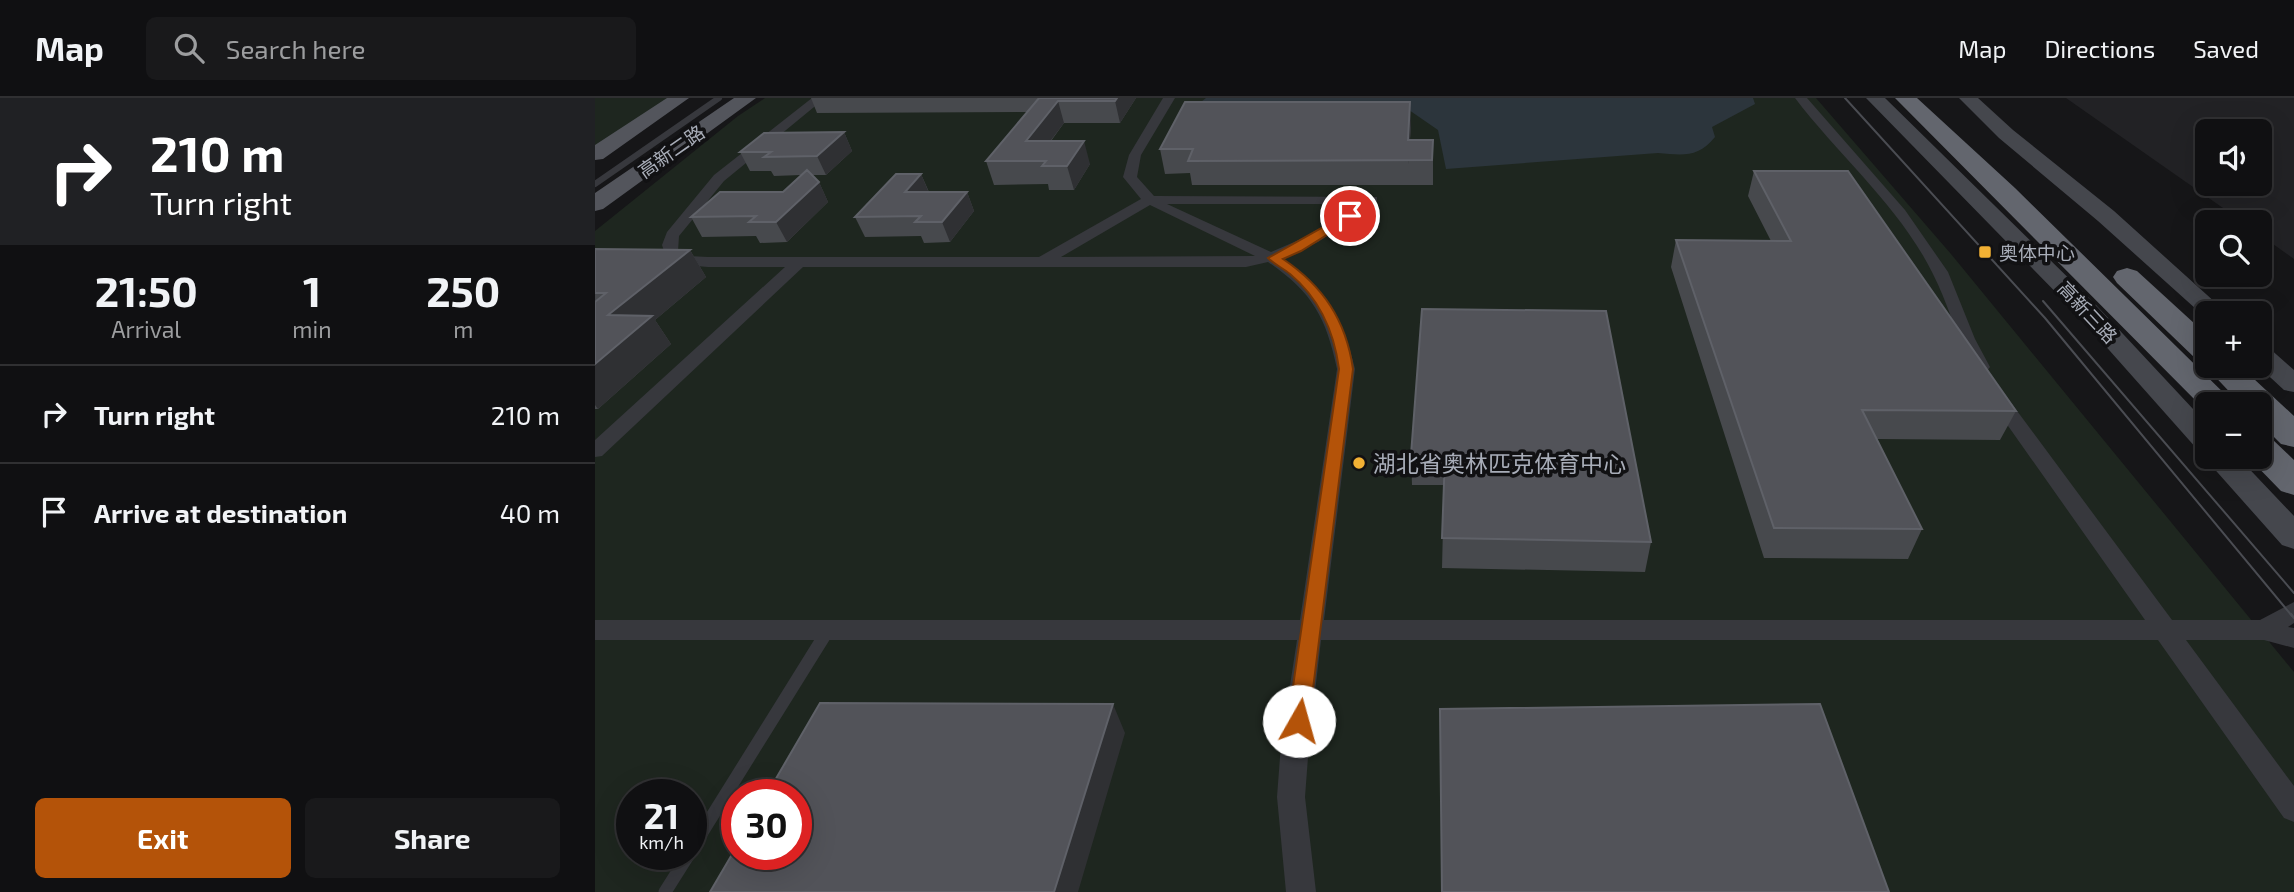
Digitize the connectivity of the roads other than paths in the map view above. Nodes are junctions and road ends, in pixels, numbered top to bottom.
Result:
1 (680, 98) edge
2 (710, 98) edge
3 (719, 98) edge
4 (747, 98) edge
5 (819, 98) edge
6 (1169, 98) edge
7 (1801, 98) edge
8 (1875, 98) edge
9 (1905, 98) edge
10 (1929, 98) edge
11 (1968, 98) edge
12 (595, 154) edge
13 (595, 177) edge
14 (595, 184) edge
15 (1149, 200) junction
16 (595, 204) edge
17 (1274, 258) junction
18 (1043, 261) junction
19 (797, 264) junction
20 (2202, 301) edge
21 (2195, 341) edge
22 (2272, 365) edge
23 (2234, 378) edge
24 (2294, 384) edge
25 (2206, 392) edge
26 (2195, 429) edge
27 (2294, 436) edge
28 (595, 451) edge
29 (2272, 460) edge
30 (2232, 469) edge
31 (2294, 482) edge
32 (2294, 537) edge
33 (2294, 611) edge
34 (595, 630) edge
35 (828, 630) junction
36 (1311, 630) junction
37 (2165, 630) junction
38 (2264, 630) junction
39 (2294, 638) edge
40 (2294, 809) edge
41 (707, 825) edge
42 (679, 870) edge
43 (665, 892) edge
44 (1301, 892) edge

1 - 12 main road, 高新二路
2 - 13 lane
3 - 14 lane
4 - 16 main road, 高新二路
5 - 19 street
6 - 15 street
7 - 37 street
8 - 26 main road, 高新三路
9 - 25 highway, 高新三路
10 - 21 highway
11 - 20 main road
15 - 17 street
15 - 17 street
15 - 18 street
17 - 18 street
17 - 36 street
18 - 19 street
19 - 28 street
22 - 24 main road
23 - 27 highway
29 - 31 highway
30 - 32 main road
33 - 38 street
34 - 35 street
35 - 36 street
35 - 41 lane
36 - 37 street
36 - 44 street
37 - 38 street
37 - 40 street
38 - 39 street
42 - 43 lane

